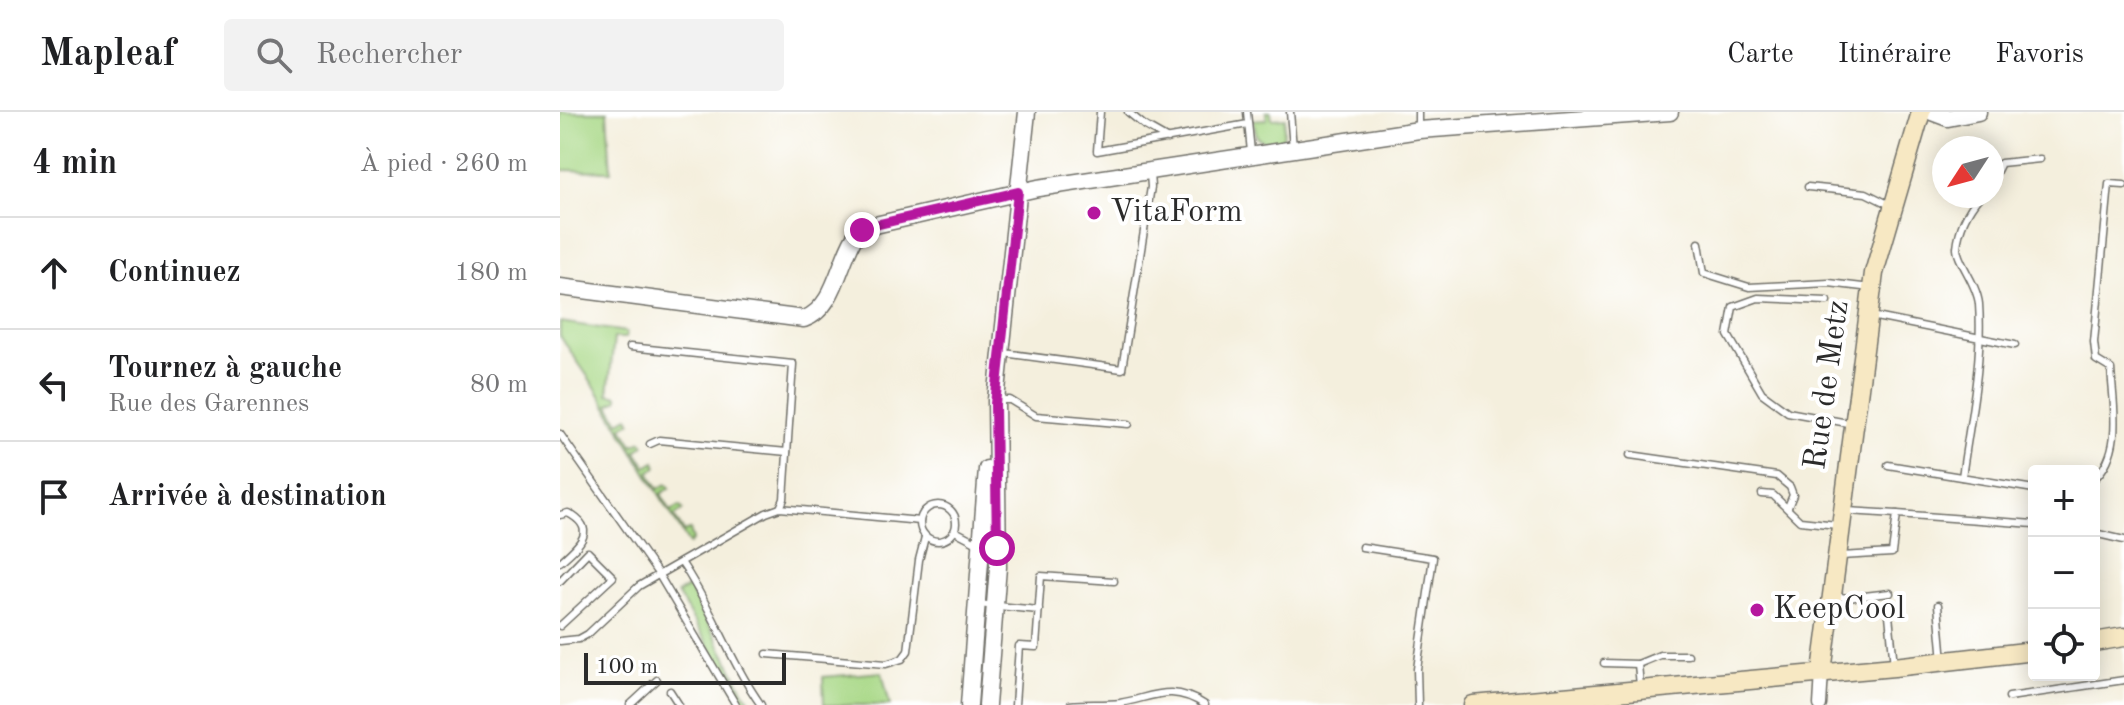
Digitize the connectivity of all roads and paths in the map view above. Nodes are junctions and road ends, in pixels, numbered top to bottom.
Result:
1 (1027, 112) edge
2 (1100, 112) edge
3 (1128, 112) edge
4 (1247, 112) edge
5 (1290, 112) edge
6 (1418, 112) edge
7 (1670, 112) edge
8 (1921, 112) edge
9 (1932, 112) edge
10 (1978, 112) edge
11 (1533, 116) edge
12 (1248, 124) junction
13 (1419, 130) junction
14 (1168, 139) junction
15 (1293, 148) junction
16 (1251, 154) junction
17 (2040, 159) dead end
18 (2004, 163) edge
19 (1150, 170) junction
20 (2124, 185) edge
21 (1808, 187) dead end
22 (1018, 192) junction
23 (1893, 206) junction
24 (1970, 208) edge
25 (1699, 243) dead end
26 (560, 287) edge
27 (1872, 288) junction
28 (1827, 301) dead end
29 (1868, 316) junction
30 (1982, 338) junction
31 (2015, 345) dead end
32 (630, 347) dead end
33 (1000, 352) junction
34 (996, 402) junction
35 (1129, 424) dead end
36 (1853, 424) junction
37 (560, 434) edge
38 (650, 444) dead end
39 (787, 452) junction
40 (1630, 455) dead end
41 (1888, 465) dead end
42 (2100, 471) edge
43 (1962, 477) junction
44 (2028, 488) edge
45 (1762, 494) dead end
46 (1788, 507) junction
47 (780, 508) junction
48 (1897, 514) junction
49 (560, 515) edge
50 (1842, 518) junction
51 (920, 521) junction
52 (2028, 524) edge
53 (955, 531) junction
54 (2100, 534) edge
55 (925, 537) junction
56 (2124, 540) edge
57 (1362, 547) dead end
58 (989, 548) junction
59 (1837, 556) junction
60 (560, 562) edge
61 (681, 562) junction
62 (659, 575) junction
63 (560, 581) edge
64 (1114, 581) dead end
65 (1890, 593) dead end
66 (1832, 595) junction
67 (977, 604) junction
68 (995, 605) junction
69 (1888, 605) dead end
70 (1938, 605) dead end
71 (1039, 610) junction
72 (560, 626) edge
73 (2124, 637) edge
74 (560, 641) edge
75 (2100, 641) edge
76 (2028, 652) edge
77 (767, 654) dead end
78 (1688, 655) dead end
79 (1944, 662) junction
80 (1604, 663) dead end
81 (1638, 664) junction
82 (1894, 667) junction
83 (1822, 672) junction
84 (657, 680) dead end
85 (2124, 680) edge
86 (1641, 689) junction
87 (670, 691) dead end
88 (2009, 697) dead end
89 (630, 705) edge
90 (679, 705) edge
91 (736, 705) edge
92 (761, 705) edge
93 (969, 705) edge
94 (987, 705) edge
95 (1015, 705) edge
96 (1070, 705) edge
97 (1205, 705) edge
98 (1418, 705) edge
99 (1473, 705) edge
100 (1820, 705) edge

1 - 22 street
2 - 14 lane
3 - 14 lane
4 - 12 lane
5 - 15 lane
6 - 13 lane
7 - 11 street
8 - 23 main road, Rue de Metz
9 - 10 street
11 - 13 street
12 - 14 lane
12 - 16 lane
13 - 15 street
15 - 16 street
16 - 19 street
17 - 18 lane
19 - 22 street
19 - 33 lane
20 - 42 lane
21 - 23 lane
22 - 26 street
22 - 33 street
23 - 27 main road, Rue de Metz
24 - 30 lane
25 - 27 lane
27 - 29 main road, Rue de Metz
28 - 36 lane
29 - 30 lane
29 - 36 main road, Rue de Metz
30 - 31 lane
30 - 43 lane
32 - 39 lane
33 - 34 street
34 - 35 lane
34 - 58 street
36 - 50 main road, Rue de Metz
37 - 62 lane
38 - 39 lane
39 - 47 lane
40 - 46 lane
41 - 43 lane
43 - 44 lane
45 - 46 lane
46 - 50 lane
47 - 51 lane
47 - 61 lane
48 - 50 lane
48 - 52 lane
48 - 59 lane
49 - 60 lane
50 - 59 main road, Rue de Metz
51 - 53 lane
51 - 55 lane
53 - 55 lane
53 - 58 lane
54 - 56 lane
55 - 77 lane
57 - 98 lane
58 - 67 street
58 - 68 street
59 - 66 main road, Rue de Metz
61 - 62 lane
61 - 92 lane
62 - 74 lane
62 - 91 lane
63 - 72 lane
64 - 71 lane
65 - 66 lane
66 - 83 main road, Rue de Metz
67 - 68 lane
67 - 93 street
68 - 71 lane
68 - 94 street
69 - 82 lane
70 - 79 lane
71 - 95 lane
73 - 75 main road
76 - 79 main road
78 - 81 lane
79 - 82 main road
80 - 81 lane
81 - 86 lane
82 - 83 main road
83 - 86 main road
83 - 100 street
84 - 89 lane
85 - 88 lane
86 - 99 main road
87 - 90 lane
96 - 97 lane

